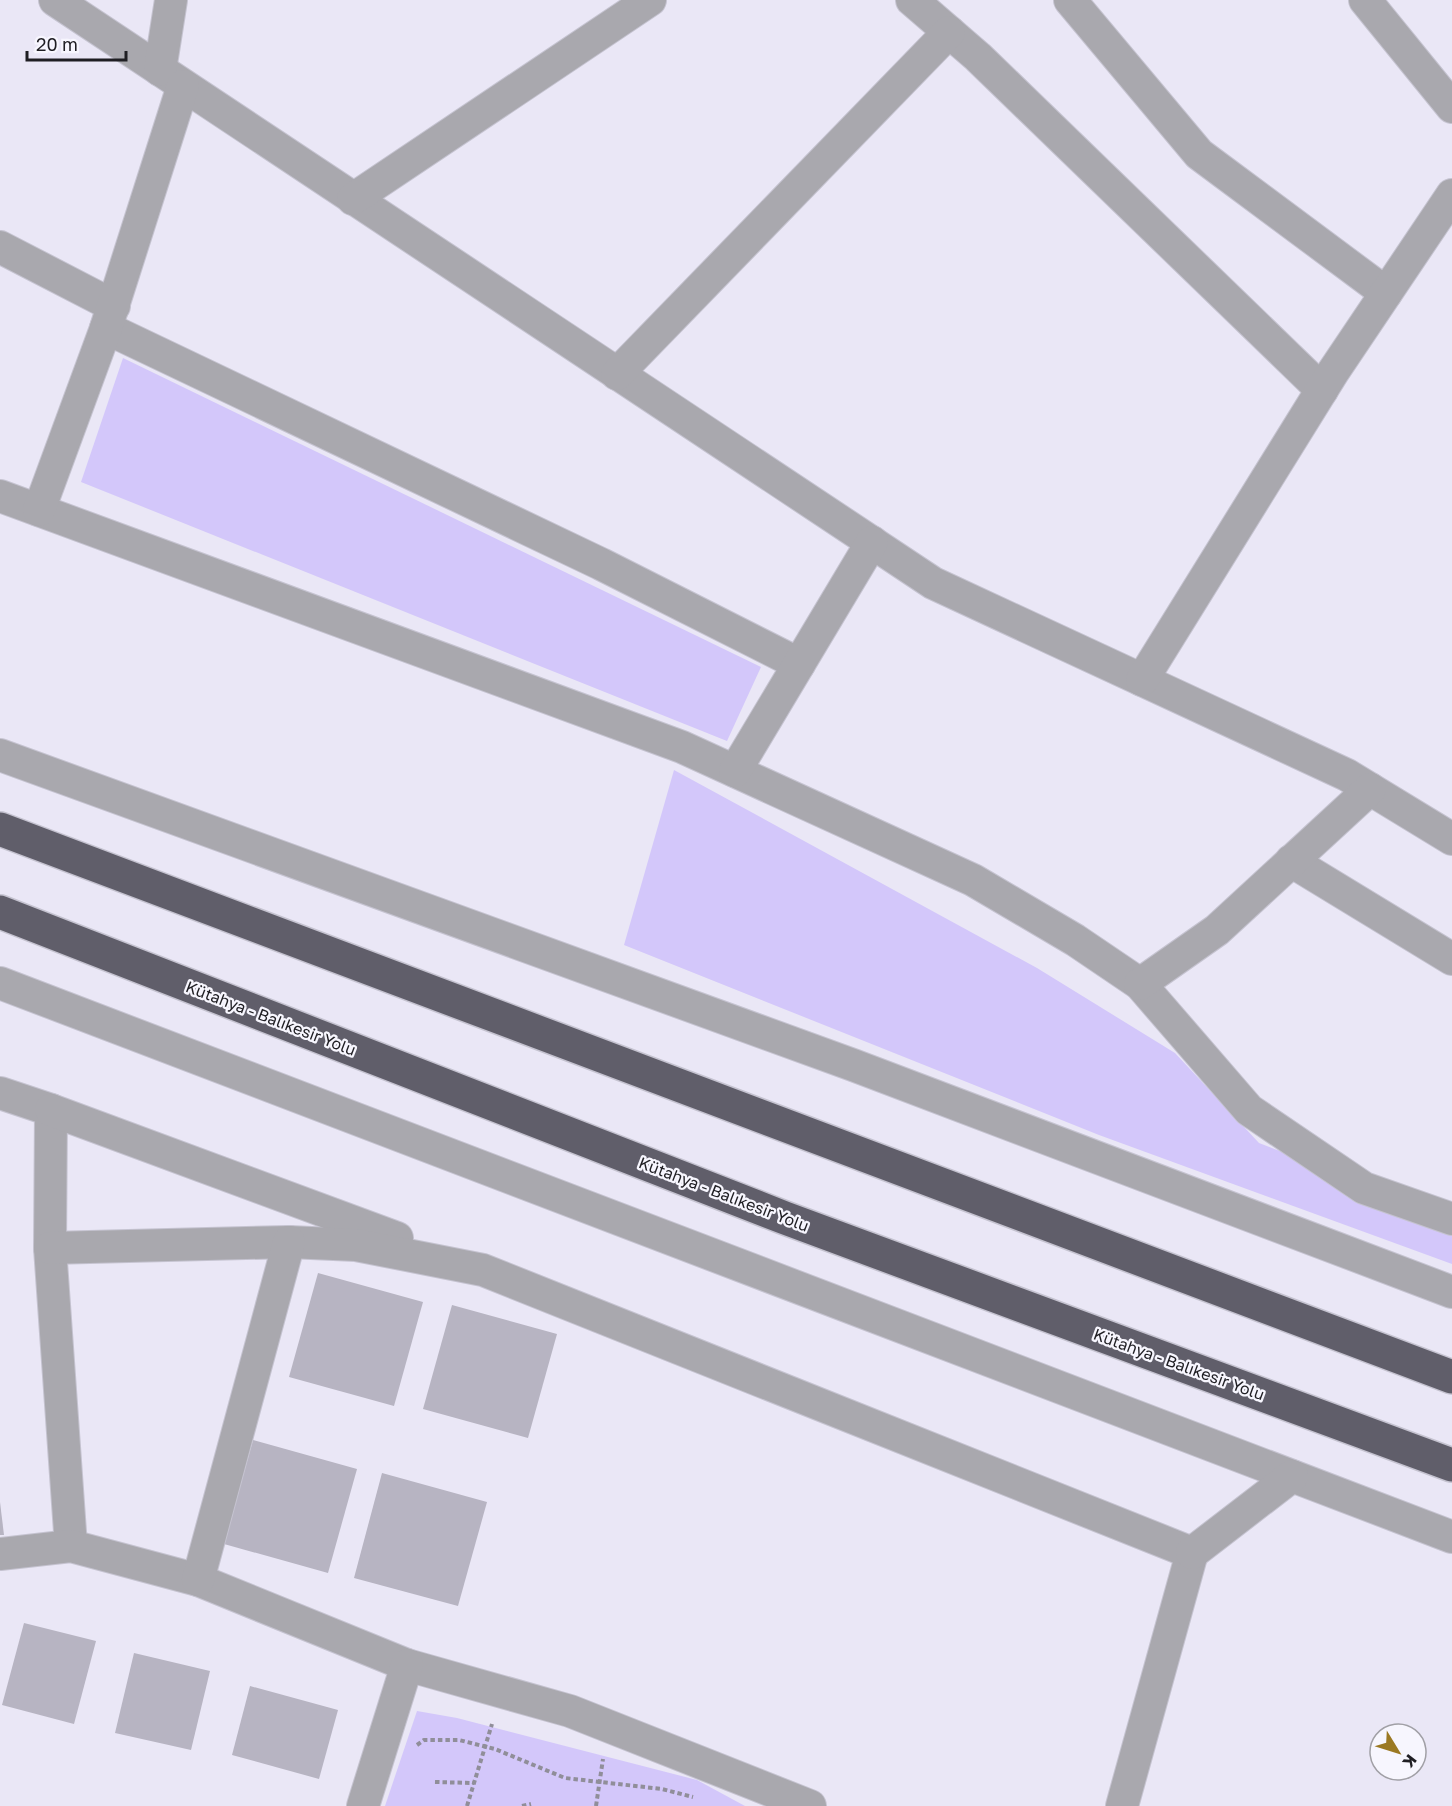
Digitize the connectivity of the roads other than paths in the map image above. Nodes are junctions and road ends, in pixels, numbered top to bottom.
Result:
1 (55, 0) edge
2 (171, 0) edge
3 (650, 0) edge
4 (912, 0) edge
5 (1070, 0) edge
6 (1365, 0) edge
7 (949, 32) junction
8 (171, 78) junction
9 (1452, 107) edge
10 (1452, 195) edge
11 (353, 199) junction
12 (0, 247) edge
13 (1386, 293) junction
14 (110, 317) junction
15 (617, 374) junction
16 (1322, 390) junction
17 (0, 496) edge
18 (39, 510) junction
19 (872, 542) junction
20 (799, 664) junction
21 (1142, 680) junction
22 (0, 755) edge
23 (735, 771) junction
24 (1370, 789) junction
25 (0, 829) edge
26 (1452, 839) edge
27 (1291, 861) junction
28 (0, 912) edge
29 (1452, 959) edge
30 (0, 983) edge
31 (1140, 984) junction
32 (0, 1093) edge
33 (51, 1110) junction
34 (1452, 1219) edge
35 (289, 1242) junction
36 (50, 1248) junction
37 (483, 1270) junction
38 (1452, 1292) edge
39 (1452, 1377) edge
40 (1452, 1465) edge
41 (1292, 1476) junction
42 (1452, 1537) edge
43 (71, 1546) junction
44 (1192, 1553) junction
45 (0, 1554) edge
46 (198, 1580) junction
47 (407, 1665) junction
48 (363, 1806) edge
49 (810, 1806) edge
50 (1122, 1806) edge

1 - 8 street
2 - 8 street
3 - 11 street
4 - 7 street
5 - 13 street
6 - 9 street
7 - 15 street
7 - 16 street
8 - 11 street
8 - 14 street
10 - 13 street
11 - 15 street
12 - 14 street
13 - 16 street
14 - 18 street
14 - 20 street
15 - 19 street
16 - 21 street
17 - 18 street
18 - 23 street
19 - 20 street
19 - 21 street
20 - 23 street
21 - 24 street
22 - 38 street
23 - 31 street
24 - 26 street
24 - 27 street
25 - 39 highway
27 - 29 street
27 - 31 street
28 - 40 highway, Kütahya - Balıkesir Yolu
30 - 41 street
31 - 34 street
32 - 33 street
33 - 36 street
33 - 37 street
35 - 36 street
35 - 37 street
35 - 46 street
36 - 43 street
37 - 44 street
41 - 42 street
41 - 44 street
43 - 45 street
43 - 46 street
44 - 50 street
46 - 47 street
47 - 48 street
47 - 49 street

